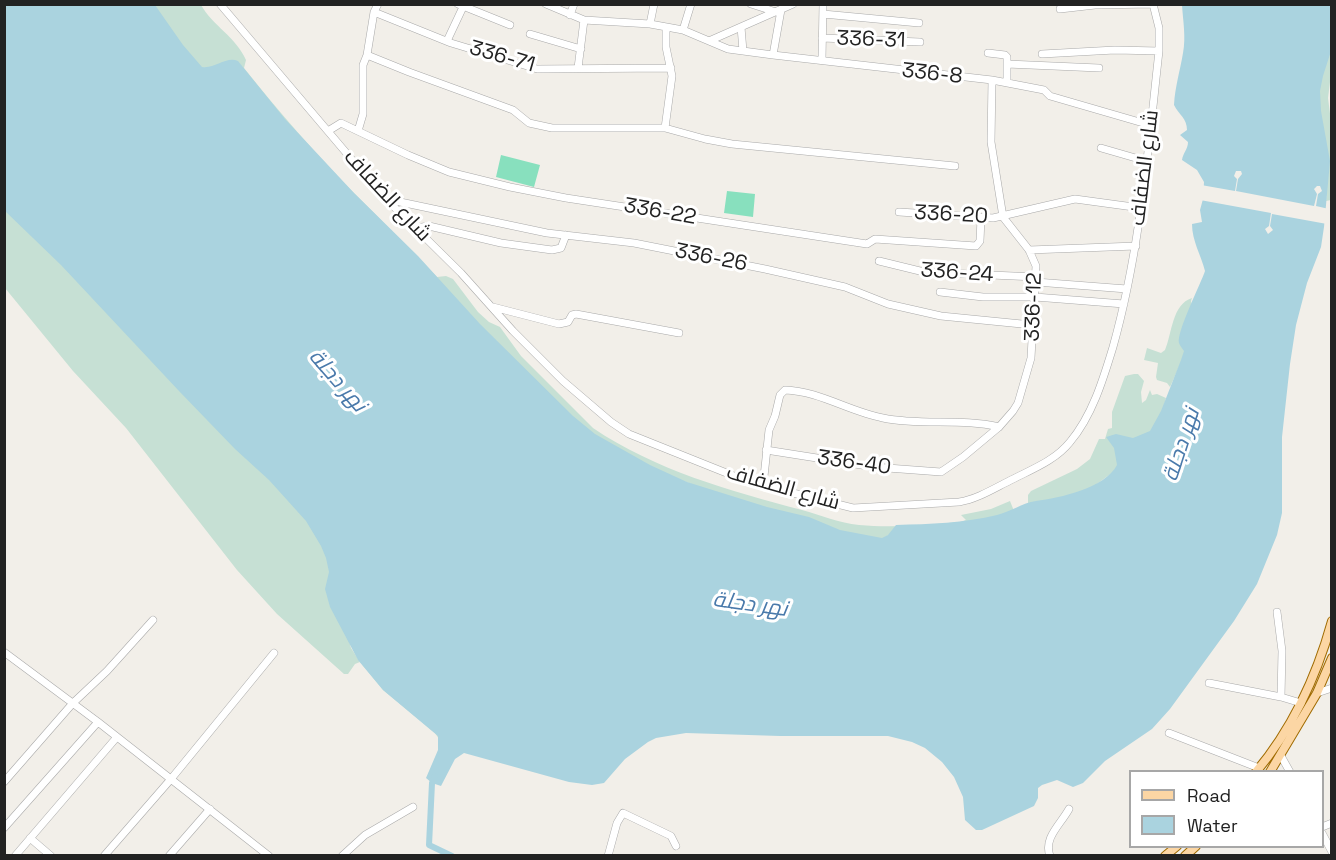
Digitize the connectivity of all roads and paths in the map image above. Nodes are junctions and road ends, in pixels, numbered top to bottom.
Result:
1 (546, 4) edge
2 (574, 4) edge
3 (654, 4) edge
4 (691, 4) edge
5 (751, 4) edge
6 (793, 4) edge
7 (823, 4) edge
8 (1152, 4) edge
9 (224, 6) edge
10 (460, 6) edge
11 (376, 8) edge
12 (1060, 9) dead end
13 (779, 11) junction
14 (822, 14) junction
15 (570, 15) junction
16 (584, 20) junction
17 (919, 23) dead end
18 (650, 24) junction
19 (510, 25) dead end
20 (666, 27) junction
21 (741, 27) junction
22 (683, 30) junction
23 (530, 34) dead end
24 (822, 38) junction
25 (447, 41) junction
26 (709, 41) junction
27 (920, 42) dead end
28 (581, 49) junction
29 (743, 51) junction
30 (1159, 51) junction
31 (988, 53) dead end
32 (1042, 54) dead end
33 (367, 55) junction
34 (773, 55) junction
35 (822, 60) junction
36 (1007, 64) junction
37 (578, 68) junction
38 (671, 68) junction
39 (1099, 68) dead end
40 (992, 80) junction
41 (1007, 83) junction
42 (1150, 125) junction
43 (665, 128) junction
44 (328, 131) junction
45 (358, 131) junction
46 (1101, 148) dead end
47 (1146, 161) junction
48 (955, 166) dead end
49 (386, 200) junction
50 (1141, 208) junction
51 (899, 212) dead end
52 (1003, 217) junction
53 (981, 218) junction
54 (415, 228) junction
55 (566, 235) junction
56 (1136, 246) junction
57 (1029, 250) junction
58 (879, 261) dead end
59 (1036, 280) junction
60 (1127, 290) junction
61 (940, 292) dead end
62 (1035, 297) junction
63 (1124, 304) junction
64 (491, 306) junction
65 (1032, 325) junction
66 (679, 333) dead end
67 (999, 428) junction
68 (766, 450) junction
69 (941, 472) joint
70 (763, 486) junction
71 (1277, 612) dead end
72 (153, 620) dead end
73 (1332, 621) edge
74 (4, 652) edge
75 (274, 653) dead end
76 (1332, 658) edge
77 (1209, 683) dead end
78 (1332, 688) edge
79 (1317, 693) junction
80 (1281, 697) junction
81 (73, 703) junction
82 (1301, 703) junction
83 (98, 722) junction
84 (1169, 733) dead end
85 (117, 737) junction
86 (1281, 756) junction
87 (1258, 770) edge
88 (1271, 770) edge
89 (1289, 770) edge
90 (171, 779) junction
91 (4, 782) edge
92 (413, 807) dead end
93 (210, 809) junction
94 (1069, 809) dead end
95 (4, 828) edge
96 (1324, 835) edge
97 (30, 838) junction
98 (676, 846) dead end
99 (1332, 852) edge
100 (15, 855) edge
101 (51, 855) edge
102 (104, 855) edge
103 (169, 855) edge
104 (269, 855) edge
105 (342, 855) edge
106 (608, 855) edge
107 (1050, 855) edge

1 - 15 street, 336-8
2 - 15 street
3 - 18 street
4 - 22 street
5 - 13 street
6 - 13 street
7 - 14 street
8 - 12 street
8 - 30 street, شارع الضفاف
9 - 44 street, شارع الضفاف
10 - 19 street
10 - 25 street
11 - 25 street, 336-71
11 - 33 street
13 - 21 street
13 - 34 street
14 - 17 street
14 - 24 street
15 - 16 street, 336-8
16 - 18 street, 336-8
16 - 28 street
18 - 20 street, 336-8
20 - 22 street, 336-8
20 - 38 street
21 - 26 street
21 - 29 street
22 - 26 street, 336-8
23 - 28 street
24 - 27 street, 336-31
24 - 35 street
25 - 37 street, 336-71
26 - 29 street, 336-8
28 - 37 street
29 - 34 street, 336-8
30 - 32 street
30 - 42 street, شارع الضفاف
31 - 36 street
33 - 43 street
33 - 45 street
34 - 35 street, 336-8
35 - 40 street, 336-8
36 - 39 street
36 - 41 street
37 - 38 street, 336-71
38 - 43 street
40 - 41 street, 336-8
40 - 52 street, 336-12
41 - 42 street, 336-8
42 - 47 street, شارع الضفاف
43 - 48 street
44 - 45 street, 336-22
44 - 49 street, شارع الضفاف
45 - 53 street, 336-22
46 - 47 street
47 - 50 street, شارع الضفاف
49 - 54 street, شارع الضفاف
49 - 55 street, 336-26
50 - 52 street, 336-20
50 - 56 street, شارع الضفاف
51 - 53 street, 336-20
52 - 53 street, 336-20
52 - 57 street, 336-12
54 - 55 street
54 - 64 street, شارع الضفاف
55 - 65 street, 336-26
56 - 57 street
56 - 60 street, شارع الضفاف
57 - 59 street, 336-12
58 - 59 street, 336-24
59 - 60 street, 336-24
59 - 62 street, 336-12
60 - 63 street, شارع الضفاف
61 - 62 street
62 - 63 street
62 - 65 street, 336-12
63 - 70 street, شارع الضفاف
64 - 66 street
64 - 70 street, شارع الضفاف
65 - 67 street, 336-12
67 - 68 street
67 - 69 street, 336-12
68 - 69 street, 336-40
68 - 70 street
71 - 80 street
72 - 81 street
73 - 82 main road
74 - 81 street
75 - 90 street
76 - 79 main road
77 - 80 street
78 - 79 street
79 - 86 main road
80 - 82 street
81 - 83 street
81 - 91 street
82 - 87 main road
83 - 85 street
83 - 95 street
84 - 87 street
85 - 90 street
85 - 97 street
86 - 88 main road
86 - 89 street
90 - 93 street
90 - 102 street
92 - 105 street
93 - 103 street
93 - 104 street
94 - 107 street
96 - 99 street
97 - 100 street
97 - 101 street
98 - 106 street

